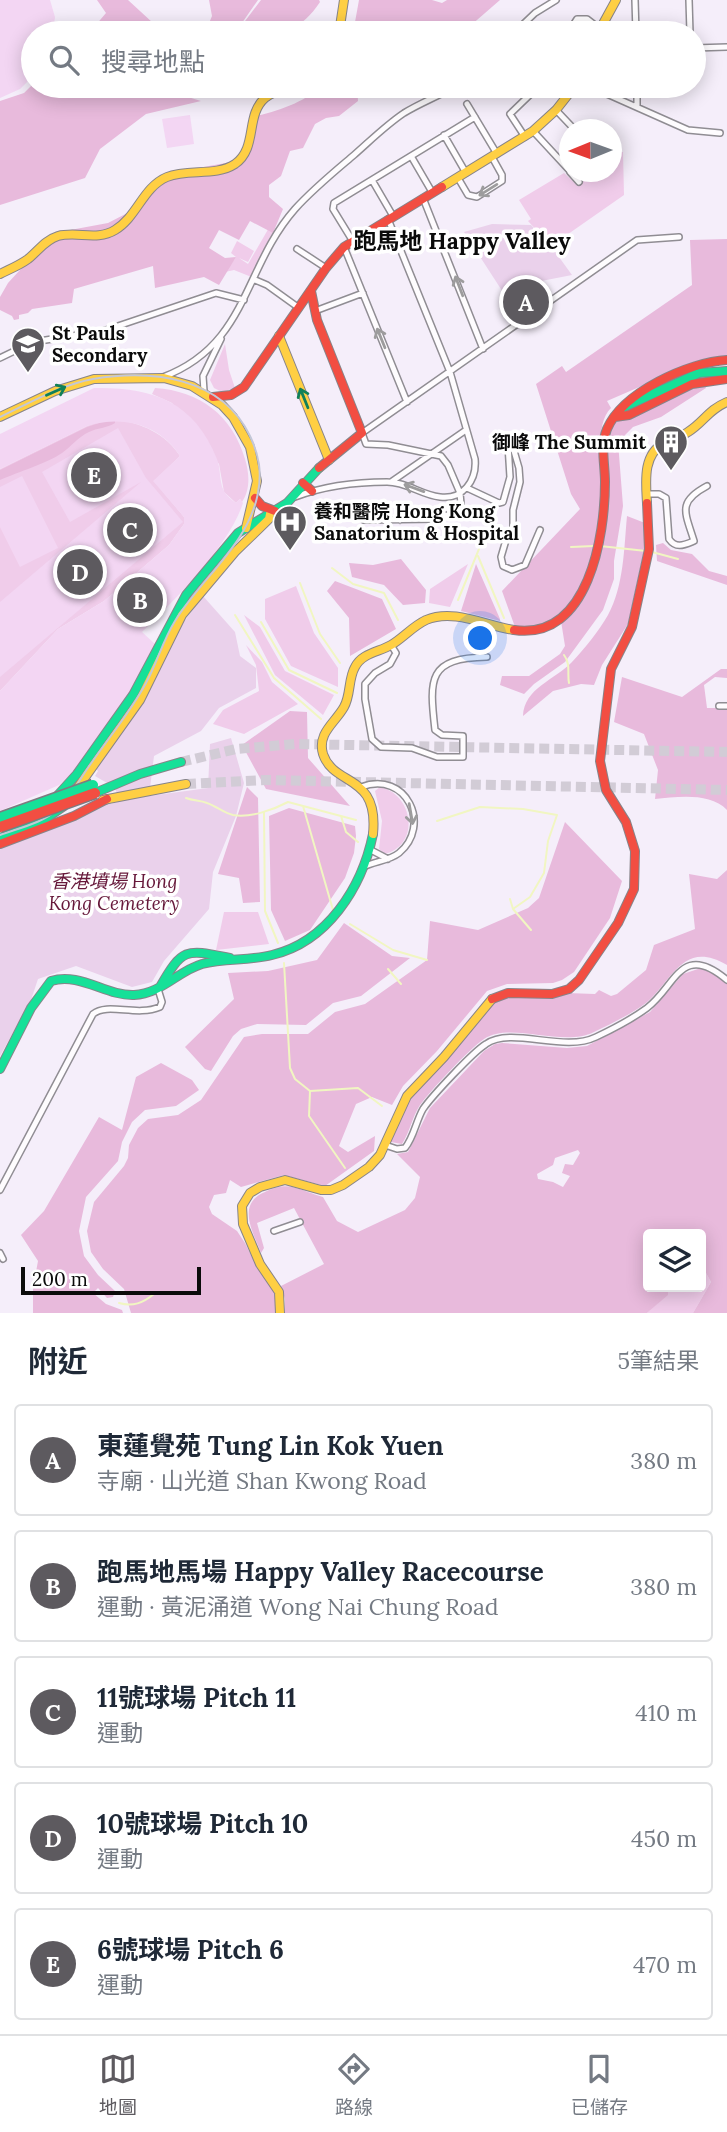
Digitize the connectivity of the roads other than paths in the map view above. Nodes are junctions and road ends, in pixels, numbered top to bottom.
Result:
1 (344, 0) edge
2 (556, 0) edge
3 (635, 0) edge
4 (689, 0) edge
5 (614, 3) edge
6 (341, 21) edge
7 (527, 21) edge
8 (604, 21) edge
9 (636, 21) edge
10 (690, 21) edge
11 (727, 47) edge
12 (706, 48) edge
13 (267, 98) edge
14 (434, 98) edge
15 (527, 98) edge
16 (566, 98) edge
17 (616, 98) edge
18 (637, 98) edge
19 (467, 104) dead end
20 (637, 107) junction
21 (556, 110) junction
22 (475, 117) junction
23 (565, 119) edge
24 (720, 133) dead end
25 (529, 134) junction
26 (444, 135) junction
27 (411, 156) junction
28 (494, 156) junction
29 (559, 160) edge
30 (462, 175) junction
31 (372, 180) junction
32 (428, 195) junction
33 (390, 217) junction
34 (679, 237) dead end
35 (348, 244) junction
36 (297, 249) dead end
37 (326, 268) junction
38 (0, 274) edge
39 (253, 279) junction
40 (311, 291) junction
41 (363, 293) junction
42 (244, 300) junction
43 (296, 312) junction
44 (316, 315) junction
45 (227, 327) junction
46 (279, 336) junction
47 (483, 349) junction
48 (0, 358) edge
49 (727, 360) edge
50 (727, 371) edge
51 (450, 372) junction
52 (160, 378) junction
53 (727, 379) edge
54 (208, 394) junction
55 (407, 402) junction
56 (727, 402) edge
57 (619, 412) junction
58 (0, 417) edge
59 (466, 430) junction
60 (362, 433) junction
61 (432, 453) junction
62 (329, 460) junction
63 (391, 482) junction
64 (707, 486) dead end
65 (308, 487) junction
66 (467, 488) junction
67 (460, 493) junction
68 (646, 494) junction
69 (255, 498) junction
70 (272, 513) junction
71 (438, 519) dead end
72 (363, 520) dead end
73 (400, 520) junction
74 (247, 524) junction
75 (540, 530) dead end
76 (243, 544) junction
77 (391, 645) junction
78 (487, 657) dead end
79 (719, 706) dead end
80 (727, 706) edge
81 (181, 762) tunnel mouth
82 (186, 784) tunnel mouth
83 (105, 787) junction
84 (361, 787) junction
85 (107, 799) junction
86 (0, 818) edge
87 (0, 826) edge
88 (0, 836) edge
89 (0, 844) edge
90 (369, 848) junction
91 (387, 859) junction
92 (359, 871) junction
93 (192, 952) junction
94 (237, 959) junction
95 (198, 965) junction
96 (727, 981) edge
97 (158, 989) junction
98 (0, 1069) edge
99 (385, 1145) junction
100 (0, 1191) edge
101 (300, 1222) dead end
102 (274, 1231) dead end
103 (280, 1313) edge

1 - 6 main road
2 - 7 street
3 - 9 street
4 - 10 street
5 - 8 main road
11 - 12 street
13 - 38 main road
14 - 39 street
15 - 25 street
16 - 21 main road
17 - 20 street
18 - 20 street
19 - 22 street
20 - 24 street
21 - 23 street
21 - 25 main road
22 - 26 street
22 - 28 street
25 - 28 main road
25 - 29 street
26 - 27 street
26 - 30 street
27 - 31 street
27 - 32 street
28 - 30 main road
28 -> 30 street
30 - 32 main road
31 - 33 street
31 - 35 street
32 - 33 main road
47 -> 32 street
33 - 35 main road
33 - 51 street
34 - 47 street
35 - 37 main road
35 - 41 street
36 - 37 street
37 - 40 main road
39 - 42 street
39 - 43 street
40 - 43 main road
40 - 44 main road
41 - 44 street
55 -> 41 street
42 - 45 street
42 - 48 street
43 - 44 main road
43 - 46 main road
44 - 60 main road
45 - 52 street
45 - 54 street
46 - 54 main road
62 -> 46 main road
47 - 51 street
49 - 57 main road
50 - 57 main road
51 - 55 street
51 - 59 street
52 - 54 main road
58 -> 52 main road
53 - 57 main road
54 - 69 main road
55 - 60 street
56 - 68 main road
57 - 77 main road
59 - 61 street
59 - 66 street
60 - 61 street
60 - 62 main road
61 - 63 street
61 - 67 street
62 - 65 main road
63 - 65 street
67 -> 63 street
64 - 68 street
65 - 70 main road
66 - 67 street
66 - 75 street
67 - 73 street
68 - 99 main road
69 - 70 main road
69 - 74 main road
70 - 74 main road
70 - 76 main road
71 - 73 street
72 - 73 street
74 - 76 main road
74 - 87 main road
76 - 88 main road
77 - 78 street
77 - 84 main road
79 - 80 street
81 - 83 main road
82 - 85 main road
83 - 86 main road, bridge
83 - 87 main road, bridge
84 - 90 main road
84 -> 91 street
85 - 88 main road
85 - 89 main road
90 - 91 street
90 - 92 main road
91 - 92 street
92 - 94 main road
93 - 94 main road
93 - 95 main road
93 - 97 main road
94 - 95 main road
95 - 97 main road
96 - 99 street
97 - 98 main road
97 - 100 street
99 - 103 main road
101 - 102 street

